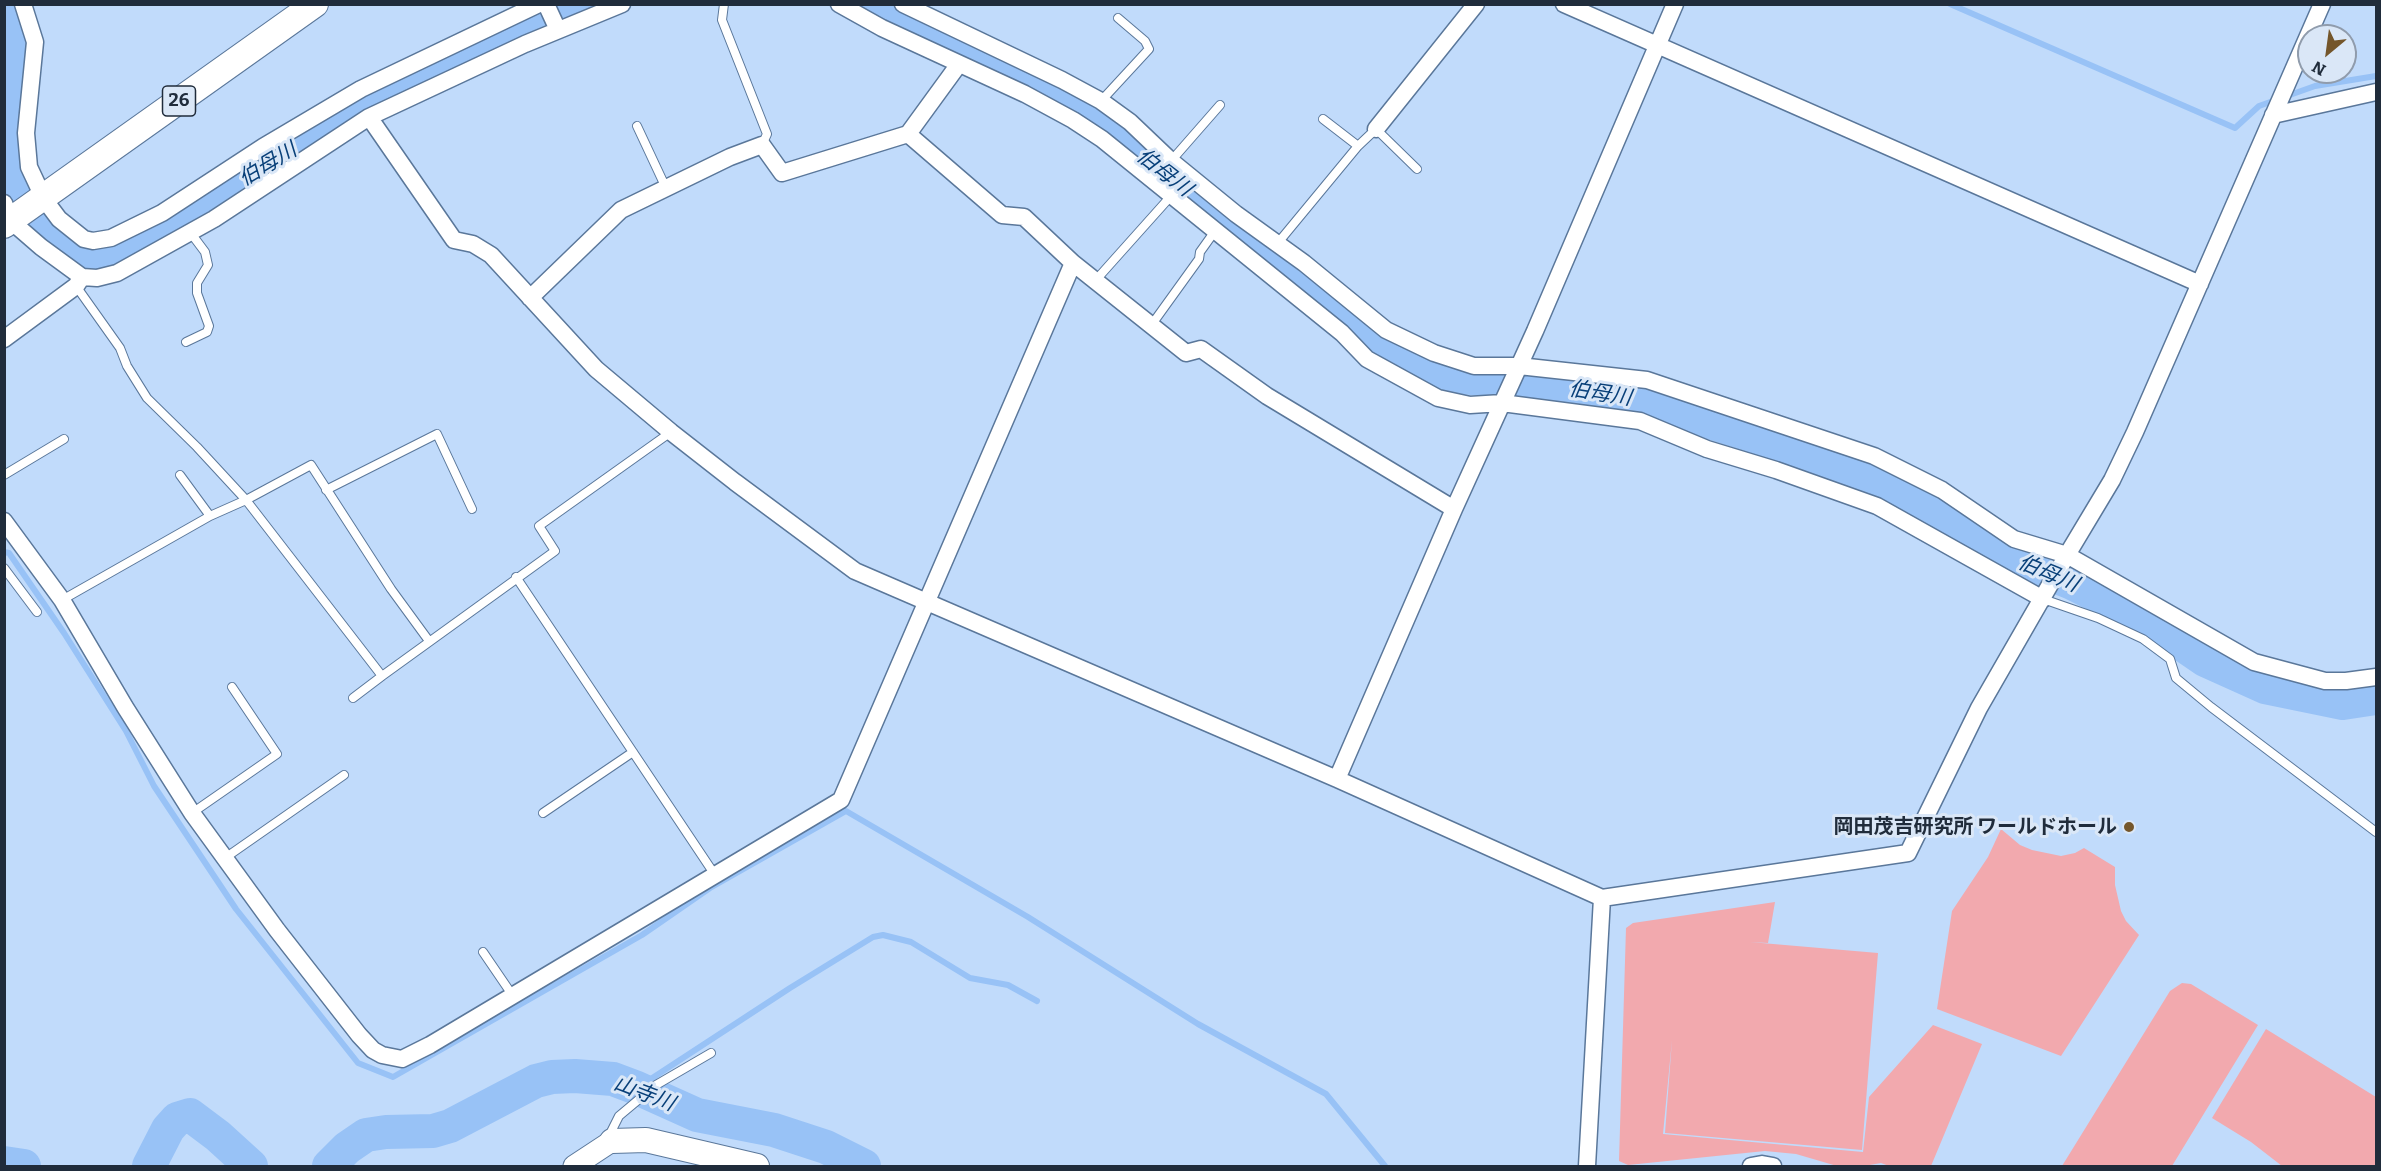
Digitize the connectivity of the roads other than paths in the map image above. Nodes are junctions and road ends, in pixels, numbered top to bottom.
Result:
1 (23, 4) edge
2 (315, 4) edge
3 (539, 4) edge
4 (546, 4) edge
5 (622, 4) edge
6 (724, 4) edge
7 (839, 4) edge
8 (903, 4) edge
9 (1476, 4) edge
10 (1564, 4) edge
11 (1675, 4) edge
12 (2322, 4) edge
13 (1118, 18) dead end
14 (558, 30) junction
15 (1657, 45) junction
16 (958, 64) junction
17 (2376, 92) edge
18 (1101, 101) junction
19 (1220, 105) dead end
20 (2273, 114) junction
21 (369, 117) junction
22 (1323, 119) dead end
23 (638, 126) dead end
24 (1376, 129) junction
25 (908, 134) junction
26 (762, 146) junction
27 (1358, 146) junction
28 (1172, 161) junction
29 (1417, 169) dead end
30 (666, 188) junction
31 (1171, 196) junction
32 (44, 199) junction
33 (7, 216) edge
34 (1215, 231) junction
35 (190, 232) junction
36 (1277, 244) junction
37 (1073, 263) junction
38 (1260, 267) junction
39 (79, 281) junction
40 (1095, 282) junction
41 (2200, 284) junction
42 (530, 298) junction
43 (1150, 327) junction
44 (4, 339) edge
45 (186, 342) dead end
46 (1516, 371) junction
47 (1504, 399) junction
48 (671, 432) junction
49 (64, 439) dead end
50 (4, 475) edge
51 (180, 475) dead end
52 (326, 490) junction
53 (246, 500) junction
54 (472, 509) dead end
55 (1454, 509) junction
56 (210, 516) junction
57 (4, 521) edge
58 (2067, 555) junction
59 (4, 568) edge
60 (516, 577) junction
61 (2043, 599) junction
62 (62, 600) junction
63 (926, 601) junction
64 (37, 612) dead end
65 (429, 641) junction
66 (382, 676) junction
67 (2376, 677) edge
68 (232, 687) dead end
69 (353, 698) dead end
70 (633, 752) junction
71 (344, 775) dead end
72 (1337, 779) junction
73 (192, 813) junction
74 (543, 813) dead end
75 (2376, 832) edge
76 (225, 858) junction
77 (715, 874) junction
78 (1602, 898) junction
79 (483, 952) dead end
80 (513, 996) junction
81 (711, 1053) dead end
82 (612, 1141) junction
83 (574, 1167) edge
84 (757, 1167) edge
85 (1587, 1167) edge
86 (1751, 1167) edge
87 (1773, 1167) edge

1 - 32 street
2 - 32 main road, 26
3 - 32 street
4 - 14 street
5 - 14 street
6 - 26 lane
7 - 16 street
8 - 18 street
9 - 24 street
10 - 15 street
11 - 15 street
12 - 20 street
13 - 18 lane
14 - 21 street
15 - 41 street
15 - 46 street
16 - 25 street
16 - 31 street
17 - 20 street
18 - 28 street
19 - 28 lane
20 - 41 street
21 - 35 street
21 - 42 street
22 - 27 lane
23 - 30 lane
24 - 27 lane
24 - 29 lane
25 - 26 street
25 - 37 street
26 - 30 street
27 - 36 lane
28 - 36 street
30 - 42 street
31 - 34 street
31 - 40 lane
32 - 33 main road, 26
33 - 39 street
34 - 38 street
34 - 43 lane
35 - 39 street
35 - 45 lane
36 - 38 street
36 - 46 street
37 - 40 street
37 - 63 street
38 - 47 street
39 - 44 street
39 - 53 lane
40 - 43 street
41 - 58 street
42 - 48 street
43 - 55 street
46 - 47 street
46 - 58 street
47 - 55 street
47 - 61 street
48 - 60 lane
48 - 63 street
49 - 50 lane
51 - 56 lane
52 - 53 lane
52 - 54 lane
52 - 65 lane
53 - 56 lane
53 - 66 lane
55 - 72 street
56 - 62 lane
57 - 62 street
58 - 61 street
58 - 67 street
59 - 64 lane
60 - 65 lane
60 - 70 lane
61 - 75 lane
61 - 78 street
62 - 73 street
63 - 72 street
63 - 77 street
65 - 66 lane
66 - 69 lane
68 - 73 lane
70 - 74 lane
70 - 77 lane
71 - 76 lane
72 - 78 street
73 - 76 street
76 - 80 street
77 - 80 street
78 - 85 street
79 - 80 lane
81 - 82 lane
82 - 83 street
82 - 84 main road
86 - 87 street

